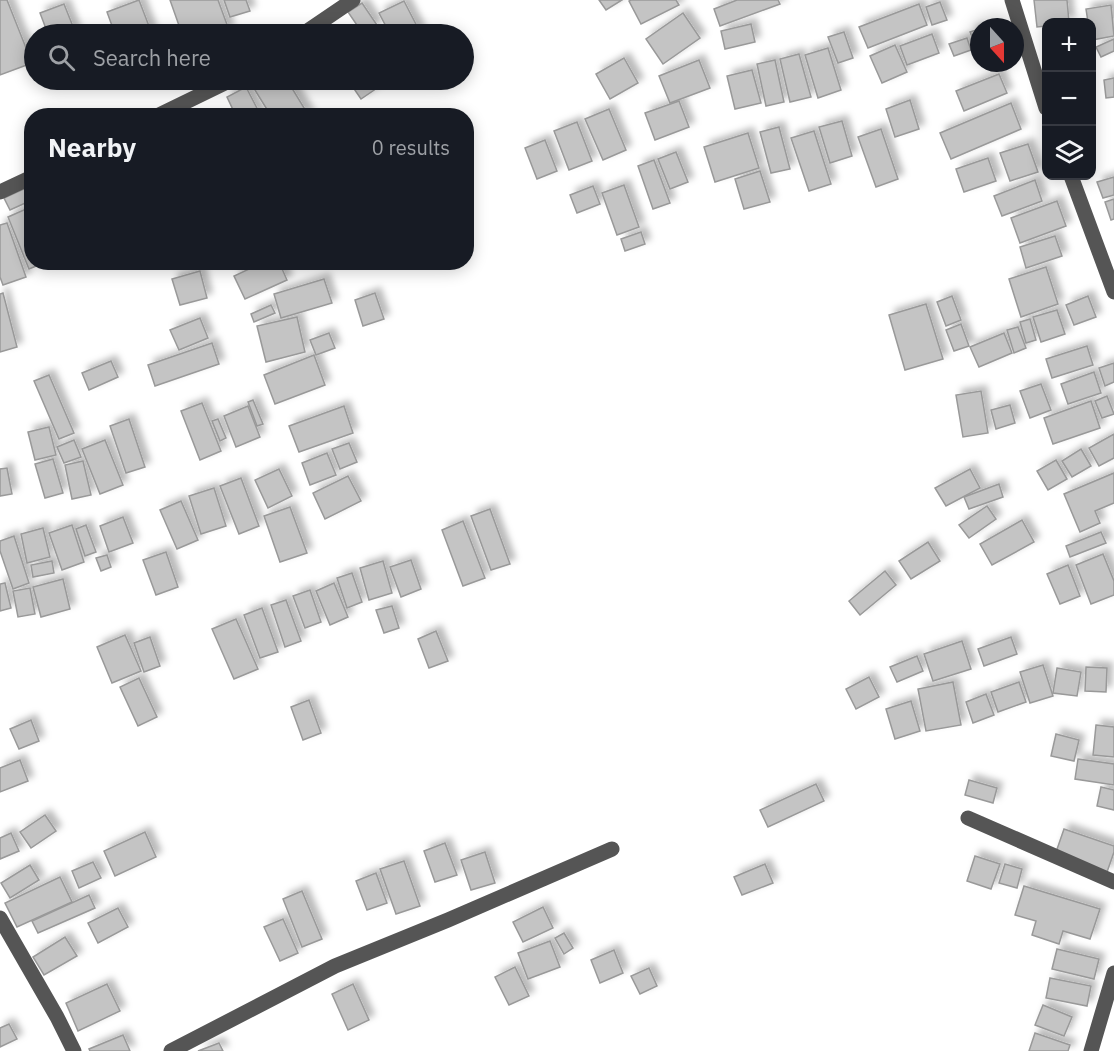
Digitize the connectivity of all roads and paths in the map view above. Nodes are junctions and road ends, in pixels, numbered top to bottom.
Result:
1 (353, 0) edge
2 (1012, 0) edge
3 (318, 24) edge
4 (210, 90) edge
5 (1042, 93) edge
6 (173, 108) edge
7 (1072, 180) edge
8 (24, 181) edge
9 (0, 192) edge
10 (1114, 292) edge
11 (968, 818) dead end
12 (612, 849) dead end
13 (1114, 882) edge
14 (0, 918) edge
15 (1114, 973) edge
16 (74, 1051) edge
17 (171, 1051) edge
18 (1091, 1051) edge

1 - 3 street
2 - 5 street
4 - 6 street
7 - 10 street
8 - 9 street
11 - 13 street
12 - 17 street
14 - 16 street
15 - 18 street

